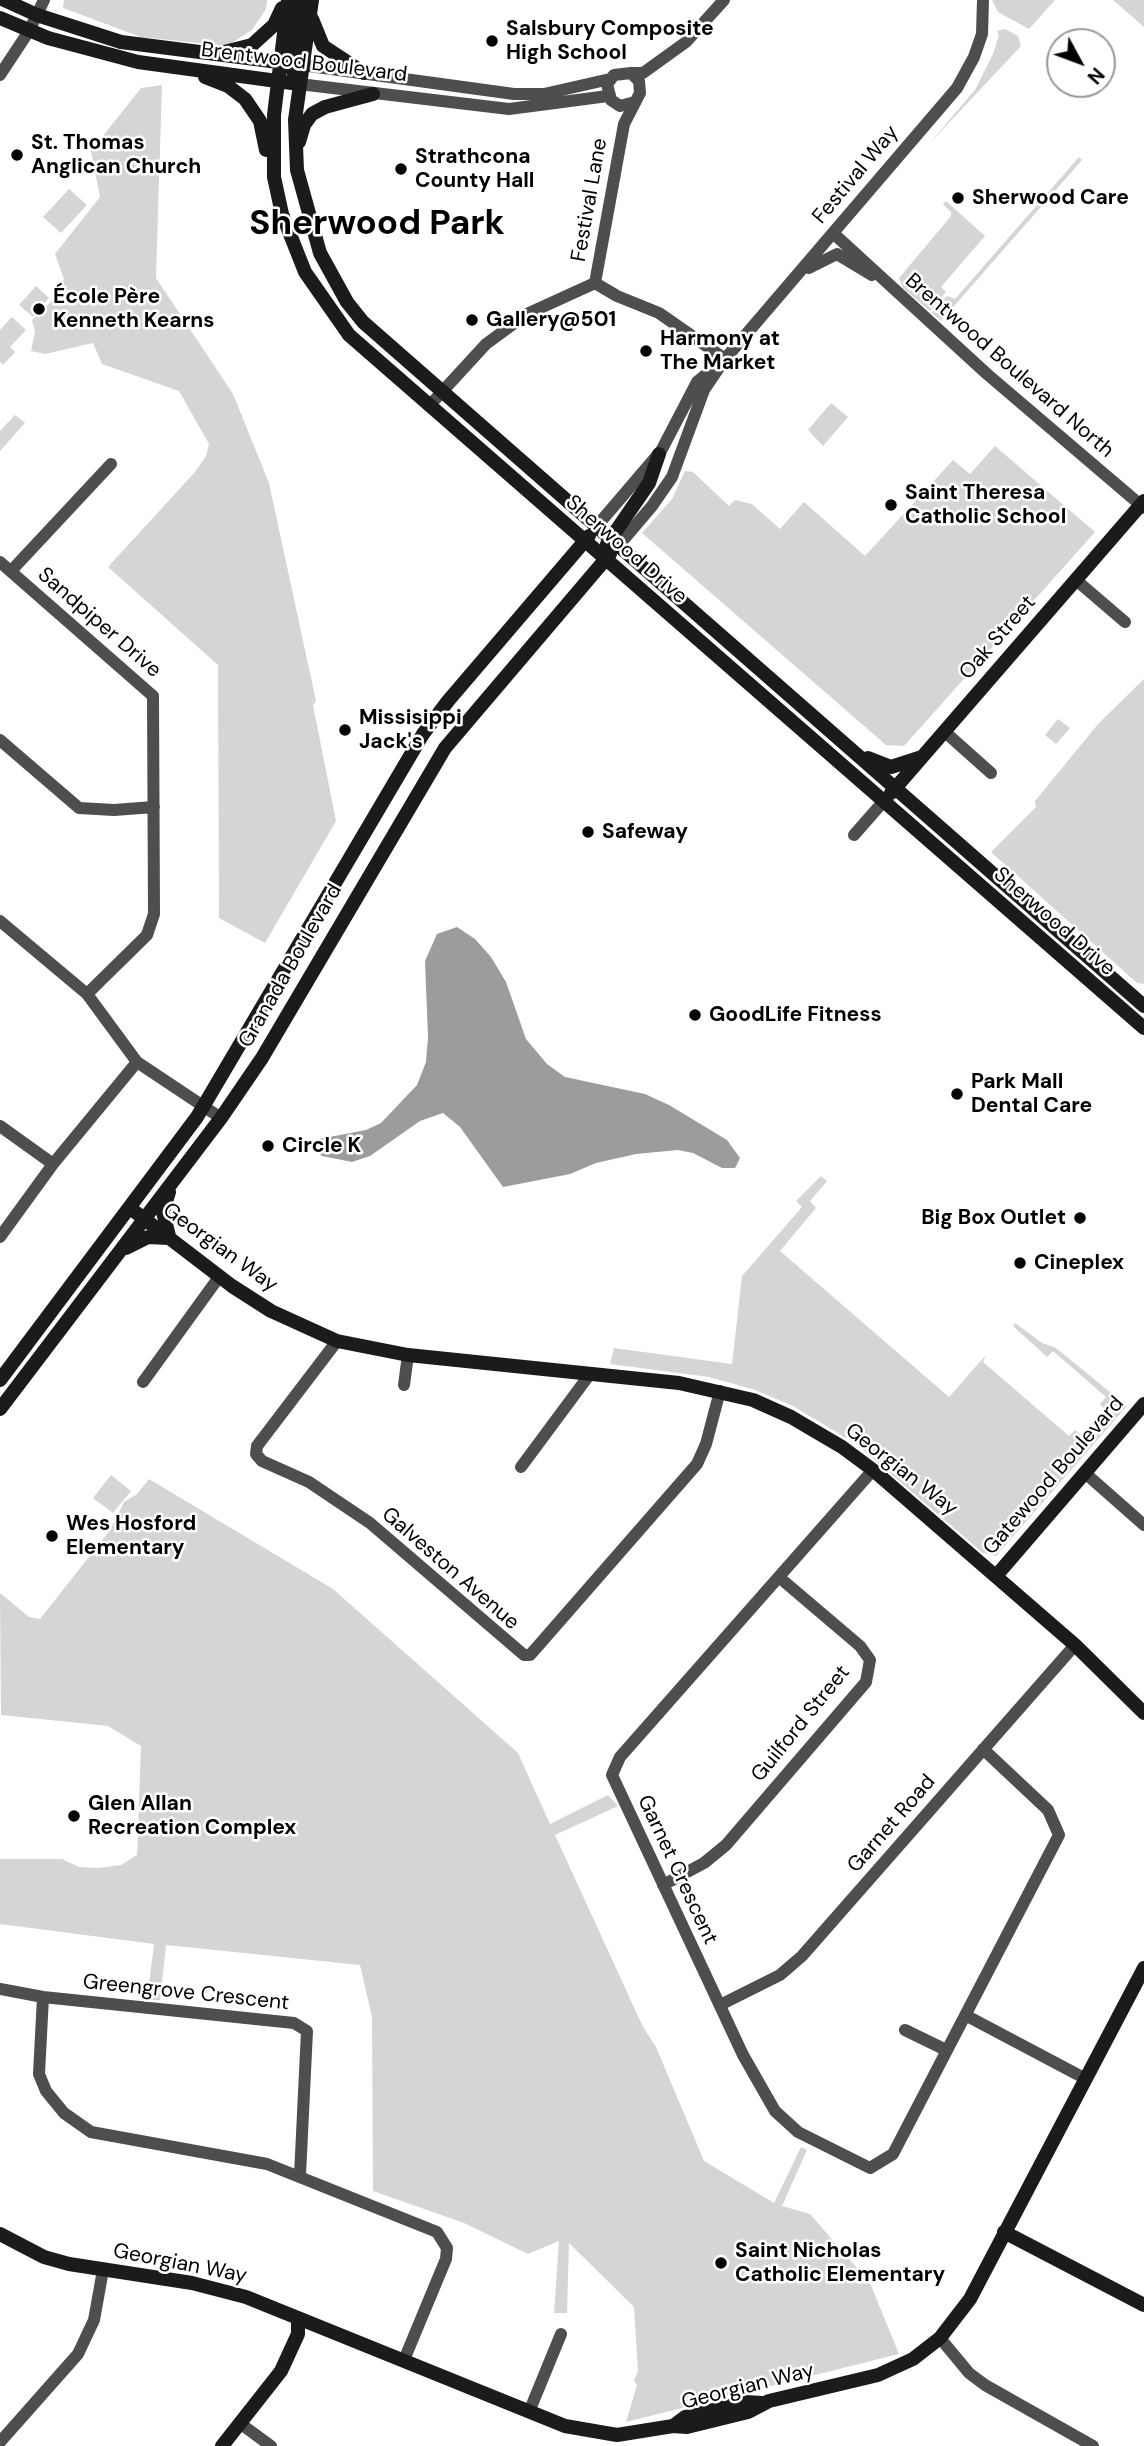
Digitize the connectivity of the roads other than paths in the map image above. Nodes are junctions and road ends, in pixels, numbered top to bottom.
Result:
1 (4, 0) edge
2 (44, 0) edge
3 (287, 0) edge
4 (724, 0) edge
5 (983, 0) edge
6 (307, 3) edge
7 (37, 15) junction
8 (0, 18) edge
9 (29, 31) junction
10 (214, 55) junction
11 (291, 64) junction
12 (184, 69) junction
13 (364, 73) junction
14 (631, 73) junction
15 (0, 75) edge
16 (610, 79) junction
17 (277, 81) junction
18 (299, 84) junction
19 (373, 94) junction
20 (611, 100) junction
21 (635, 102) junction
22 (624, 124) junction
23 (295, 154) junction
24 (274, 177) junction
25 (833, 233) junction
26 (790, 281) junction
27 (885, 282) junction
28 (595, 283) junction
29 (725, 359) junction
30 (440, 393) junction
31 (429, 406) junction
32 (659, 454) junction
33 (111, 464) dead end
34 (1143, 504) edge
35 (596, 527) junction
36 (584, 541) junction
37 (614, 542) junction
38 (605, 559) junction
39 (0, 562) edge
40 (11, 571) junction
41 (1076, 580) junction
42 (1125, 622) dead end
43 (945, 732) junction
44 (0, 740) edge
45 (857, 755) junction
46 (923, 757) junction
47 (992, 773) dead end
48 (895, 788) junction
49 (883, 802) junction
50 (154, 807) junction
51 (854, 835) dead end
52 (0, 921) edge
53 (87, 994) junction
54 (1144, 1006) edge
55 (1144, 1028) edge
56 (137, 1062) junction
57 (204, 1106) junction
58 (221, 1118) junction
59 (0, 1126) edge
60 (53, 1164) junction
61 (171, 1183) junction
62 (130, 1208) junction
63 (144, 1218) junction
64 (0, 1237) edge
65 (169, 1238) junction
66 (119, 1252) junction
67 (219, 1277) junction
68 (337, 1341) junction
69 (408, 1355) junction
70 (590, 1374) junction
71 (0, 1380) edge
72 (143, 1382) dead end
73 (404, 1385) dead end
74 (720, 1391) junction
75 (1144, 1404) edge
76 (0, 1409) edge
77 (521, 1467) dead end
78 (873, 1470) junction
79 (1085, 1473) junction
80 (1144, 1525) edge
81 (996, 1576) junction
82 (780, 1578) junction
83 (1074, 1645) junction
84 (1144, 1713) edge
85 (983, 1749) junction
86 (663, 1885) junction
87 (1144, 1968) edge
88 (0, 1989) edge
89 (43, 1997) junction
90 (720, 2005) junction
91 (967, 2016) junction
92 (905, 2030) dead end
93 (946, 2050) junction
94 (1086, 2079) junction
95 (300, 2175) junction
96 (1004, 2232) junction
97 (0, 2234) edge
98 (103, 2270) junction
99 (1144, 2305) edge
100 (298, 2319) junction
101 (561, 2334) dead end
102 (940, 2338) junction
103 (404, 2360) junction
104 (529, 2412) junction
105 (241, 2424) junction
106 (0, 2442) edge
107 (222, 2446) edge
108 (271, 2446) edge
109 (1093, 2446) edge

1 - 7 main road, Brentwood Boulevard
2 - 7 street
3 - 10 main road
3 - 11 main road, Sherwood Drive
4 - 14 street
5 - 25 street, Festival Way
6 - 11 main road, Sherwood Drive
6 - 13 main road
7 - 9 street
7 - 10 main road, Brentwood Boulevard
8 - 9 main road, Brentwood Boulevard
9 - 12 main road, Brentwood Boulevard
9 - 15 street
10 - 11 main road, Brentwood Boulevard
11 - 13 street, Brentwood Boulevard
11 - 17 main road, Sherwood Drive
11 - 18 main road, Sherwood Drive
12 - 17 main road, Brentwood Boulevard
12 - 24 main road
13 - 16 street, Brentwood Boulevard
14 - 16 street
14 - 21 street
16 - 20 street
17 - 18 main road, Brentwood Boulevard
17 - 24 main road, Sherwood Drive
18 - 19 street, Brentwood Boulevard
18 - 23 main road, Sherwood Drive
19 - 20 street, Brentwood Boulevard
19 - 23 main road
20 - 21 street
20 - 22 street, Festival Lane
21 - 22 street, Festival Lane
22 - 28 street, Festival Lane
23 - 30 main road, Sherwood Drive
24 - 31 main road, Sherwood Drive
25 - 26 street, Festival Way
25 - 27 street
26 - 27 street
26 - 29 street, Festival Way
27 - 34 street, Brentwood Boulevard North
28 - 29 street
28 - 30 street
29 - 32 street, Festival Way
29 - 37 street, Festival Way
30 - 31 street
30 - 35 main road, Sherwood Drive
31 - 36 main road, Sherwood Drive
32 - 35 street, Festival Way
32 - 37 main road, Granada Boulevard
33 - 40 street
34 - 41 main road, Oak Street
35 - 36 main road, Granada Boulevard
35 - 37 main road, Sherwood Drive
36 - 38 main road, Sherwood Drive
36 - 57 main road, Granada Boulevard
37 - 38 main road, Granada Boulevard
37 - 45 main road, Sherwood Drive
38 - 49 main road, Sherwood Drive
38 - 58 main road, Granada Boulevard
39 - 40 street, Sandpiper Drive
40 - 50 street, Sandpiper Drive
41 - 42 street
41 - 43 main road, Oak Street
43 - 46 main road, Oak Street
43 - 47 street
44 - 50 street
45 - 46 main road
45 - 48 main road, Sherwood Drive
46 - 48 main road, Oak Street
48 - 49 main road, Oak Street
48 - 54 main road, Sherwood Drive
49 - 51 street
49 - 55 main road, Sherwood Drive
50 - 53 street, Sandpiper Drive
52 - 53 street
53 - 56 street
56 - 57 street
56 - 60 street
57 - 58 street
57 - 62 main road, Granada Boulevard
58 - 61 main road, Granada Boulevard
59 - 60 street
60 - 64 street
61 - 63 main road, Granada Boulevard
61 - 65 main road
62 - 63 main road, Georgian Way
62 - 71 main road, Granada Boulevard
63 - 65 main road, Georgian Way
63 - 66 main road, Granada Boulevard
65 - 66 main road
65 - 67 main road, Georgian Way
66 - 76 main road, Granada Boulevard
67 - 68 main road, Georgian Way
67 - 72 street
68 - 69 main road, Georgian Way
68 - 74 street, Galveston Avenue
69 - 70 main road, Georgian Way
69 - 73 street
70 - 74 main road, Georgian Way
70 - 77 street
74 - 78 main road, Georgian Way
75 - 79 main road, Gatewood Boulevard
78 - 81 main road, Georgian Way
78 - 82 street, Garnet Crescent
79 - 80 street
79 - 81 main road, Gatewood Boulevard
81 - 83 main road, Georgian Way
82 - 86 street, Garnet Crescent
82 - 86 street, Guilford Street
83 - 84 main road, Georgian Way
83 - 85 street, Garnet Road
85 - 90 street, Garnet Road
85 - 91 street, Garnet Crescent
86 - 90 street, Garnet Crescent
87 - 94 main road, Georgian Way
88 - 89 street, Greengrove Crescent
89 - 95 street
89 - 95 street, Greengrove Crescent
90 - 93 street, Garnet Crescent
91 - 93 street, Garnet Crescent
91 - 94 street
92 - 93 street
94 - 96 main road, Georgian Way
95 - 103 street
96 - 99 main road
96 - 102 main road, Georgian Way
97 - 98 main road, Georgian Way
98 - 100 main road, Georgian Way
98 - 106 street
100 - 103 main road, Georgian Way
100 - 105 main road
101 - 104 street
102 - 104 main road, Georgian Way
102 - 109 street
103 - 104 main road, Georgian Way
105 - 107 main road
105 - 108 street

